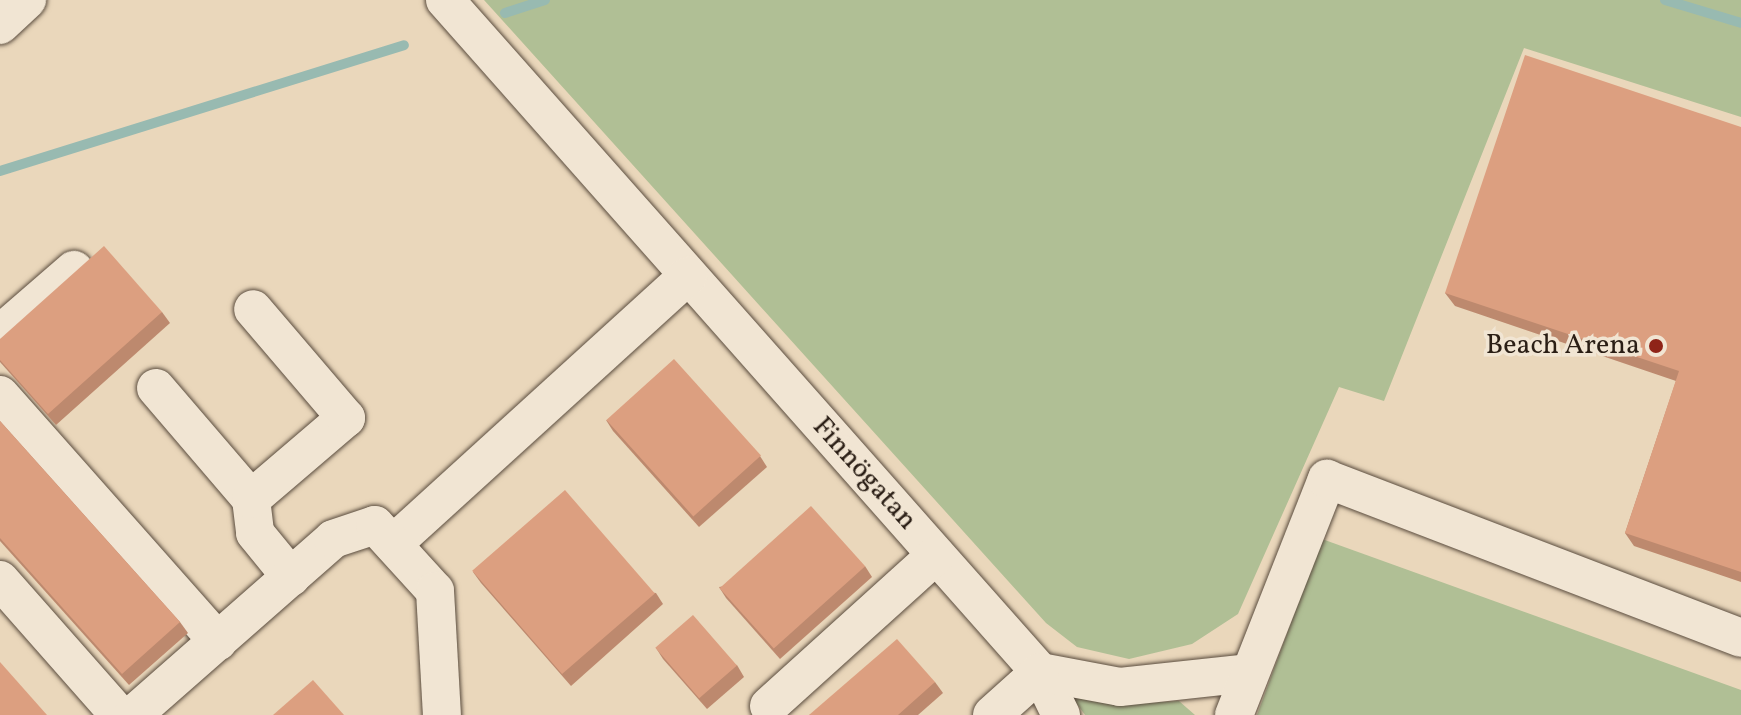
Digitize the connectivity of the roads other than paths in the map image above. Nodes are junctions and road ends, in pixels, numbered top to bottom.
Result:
1 (27, 0) edge
2 (445, 0) edge
3 (0, 25) edge
4 (74, 270) edge
5 (688, 276) junction
6 (253, 309) dead end
7 (0, 334) edge
8 (156, 388) dead end
9 (0, 395) edge
10 (251, 499) junction
11 (393, 544) junction
12 (936, 555) junction
13 (291, 577) junction
14 (0, 580) edge
15 (1741, 638) edge
16 (218, 641) junction
17 (1040, 672) junction
18 (1248, 673) junction
19 (769, 706) dead end
20 (119, 715) edge
21 (133, 715) edge
22 (442, 715) edge
23 (992, 715) edge
24 (1061, 715) edge
25 (1234, 715) edge

1 - 3 street
2 - 5 street, Finnögatan
4 - 7 street
5 - 11 street
5 - 12 street, Finnögatan
6 - 10 street
8 - 10 street
9 - 16 street
10 - 13 street
11 - 13 street
11 - 22 street
12 - 17 street, Finnögatan
12 - 19 street
13 - 16 street
14 - 20 street
15 - 18 street
16 - 21 street
17 - 18 street
17 - 23 street
17 - 24 street, Finnögatan
18 - 25 street

